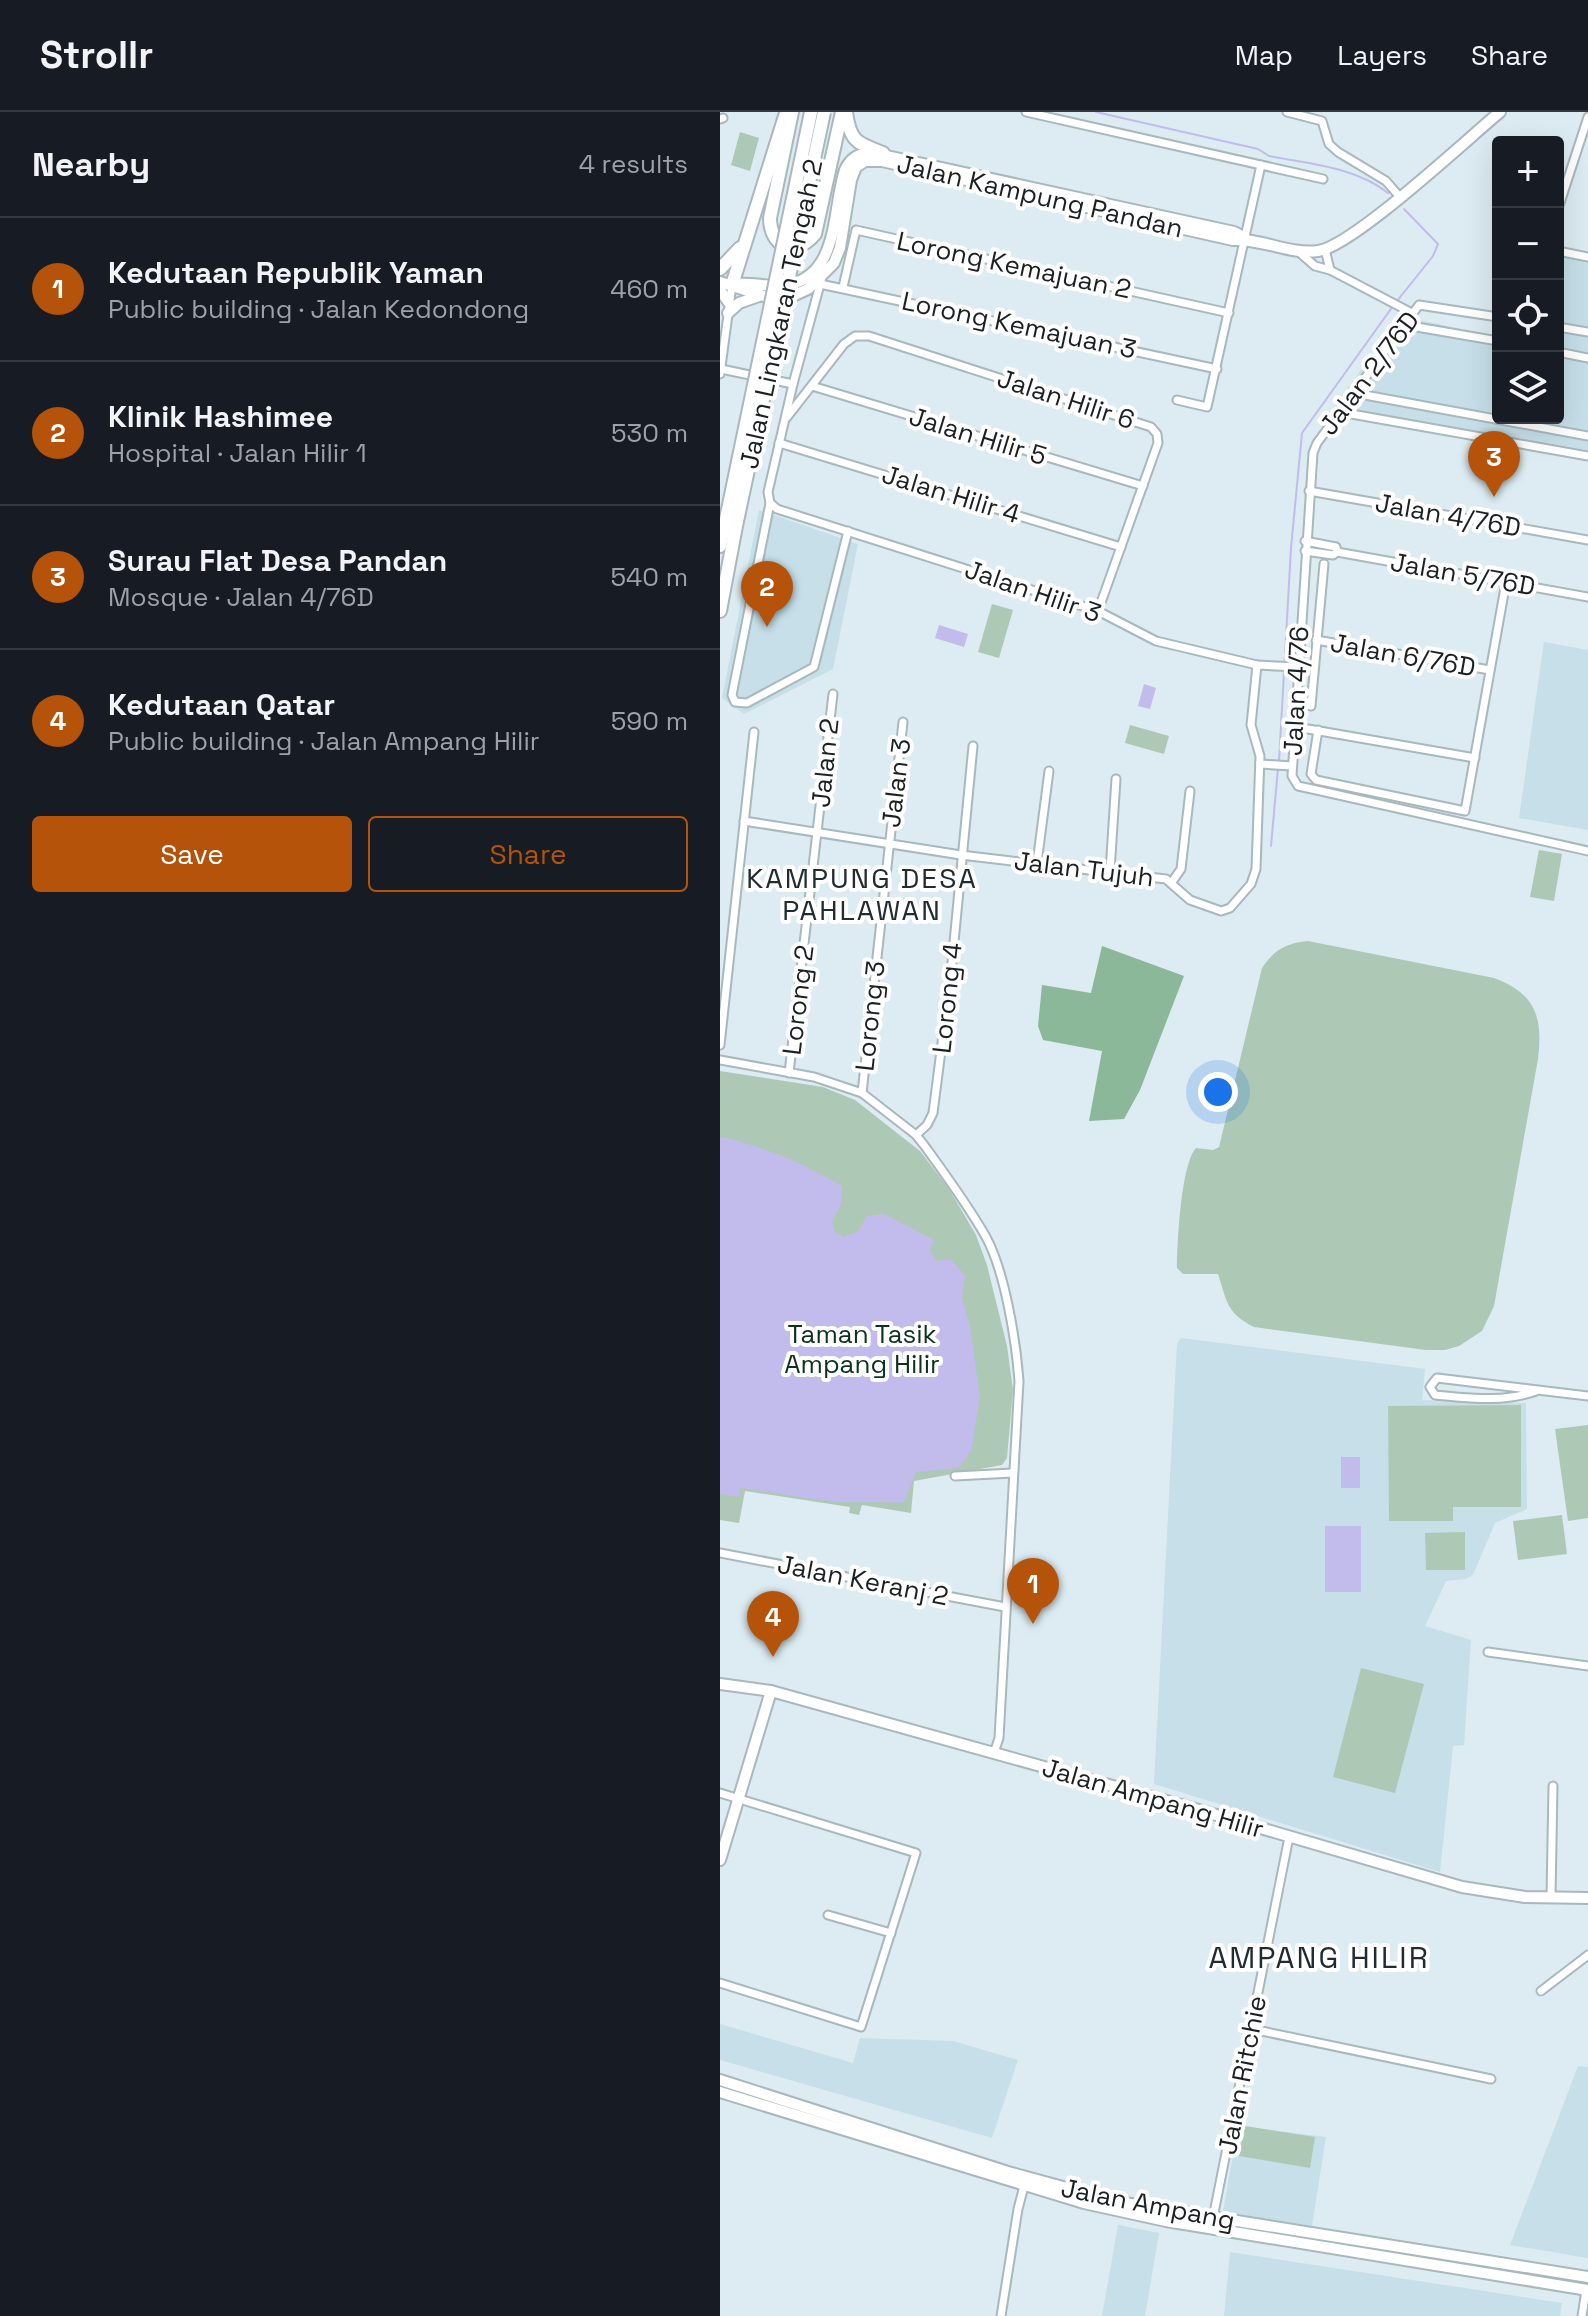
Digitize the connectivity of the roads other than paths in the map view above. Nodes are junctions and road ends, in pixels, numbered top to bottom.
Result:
1 (789, 112) edge
2 (811, 112) edge
3 (824, 112) edge
4 (844, 112) edge
5 (1026, 112) edge
6 (1287, 112) edge
7 (1500, 112) edge
8 (1588, 117) edge
9 (883, 153) junction
10 (1261, 165) junction
11 (1323, 179) dead end
12 (1399, 196) junction
13 (1558, 208) edge
14 (1247, 239) junction
15 (744, 243) junction
16 (1325, 249) junction
17 (1297, 250) junction
18 (1564, 252) edge
19 (1588, 257) edge
20 (720, 269) edge
21 (1330, 270) junction
22 (821, 280) junction
23 (724, 285) edge
24 (843, 287) junction
25 (759, 296) junction
26 (729, 308) junction
27 (1229, 313) junction
28 (1412, 313) junction
29 (1492, 316) edge
30 (1405, 325) junction
31 (1564, 328) edge
32 (1588, 332) edge
33 (1492, 340) edge
34 (722, 344) edge
35 (1564, 353) edge
36 (1588, 358) edge
37 (1217, 369) junction
38 (720, 371) edge
39 (793, 384) junction
40 (812, 386) junction
41 (1354, 393) junction
42 (1177, 400) dead end
43 (1340, 412) junction
44 (785, 419) junction
45 (1588, 436) edge
46 (779, 443) junction
47 (1317, 443) joint
48 (1588, 456) edge
49 (1143, 486) junction
50 (1309, 491) junction
51 (770, 503) junction
52 (730, 525) junction
53 (848, 531) junction
54 (1588, 540) edge
55 (720, 546) edge
56 (1305, 546) junction
57 (1121, 547) junction
58 (1324, 564) dead end
59 (1506, 582) junction
60 (1588, 597) edge
61 (720, 611) edge
62 (1098, 611) junction
63 (1316, 640) junction
64 (1257, 665) junction
65 (1294, 667) junction
66 (1490, 670) junction
67 (833, 694) dead end
68 (1311, 706) dead end
69 (903, 722) dead end
70 (1308, 729) dead end
71 (1318, 730) junction
72 (754, 732) dead end
73 (973, 746) dead end
74 (1475, 758) junction
75 (1264, 764) junction
76 (1292, 766) junction
77 (1049, 771) dead end
78 (1116, 779) dead end
79 (1190, 791) dead end
80 (744, 821) junction
81 (817, 832) junction
82 (888, 843) junction
83 (1588, 851) edge
84 (961, 855) junction
85 (1037, 863) junction
86 (1110, 871) junction
87 (1172, 882) junction
88 (720, 1045) edge
89 (720, 1060) edge
90 (789, 1073) junction
91 (862, 1093) junction
92 (916, 1135) junction
93 (1536, 1391) junction
94 (1588, 1396) edge
95 (1013, 1473) junction
96 (955, 1476) dead end
97 (720, 1553) edge
98 (1005, 1607) junction
99 (1488, 1652) dead end
100 (1588, 1666) edge
101 (720, 1684) edge
102 (771, 1691) junction
103 (994, 1753) junction
104 (1553, 1786) dead end
105 (720, 1793) edge
106 (738, 1798) junction
107 (1289, 1837) junction
108 (720, 1860) edge
109 (1551, 1897) junction
110 (1588, 1898) edge
111 (828, 1915) dead end
112 (891, 1933) junction
113 (1588, 1955) edge
114 (720, 1983) edge
115 (1541, 1991) dead end
116 (1252, 2029) junction
117 (1491, 2079) dead end
118 (720, 2080) edge
119 (720, 2092) edge
120 (1024, 2186) junction
121 (1213, 2218) junction
122 (1588, 2277) edge
123 (1587, 2290) edge
124 (1001, 2316) edge
125 (1582, 2316) edge

1 - 4 highway
1 - 15 highway
2 - 52 highway, Jalan Lingkaran Tengah 2, bridge
3 - 52 highway, Jalan Lingkaran Tengah 2, bridge
4 - 9 highway
5 - 10 street
6 - 12 street
7 - 12 street, Jalan Kampung Pandan
8 - 13 street
9 - 14 street, Jalan Kampung Pandan
9 - 23 street
10 - 11 street
10 - 14 street
12 - 16 street, Jalan Kampung Pandan
14 - 17 street, Jalan Kampung Pandan
14 - 22 street, Jalan Kampung Pandan
14 - 27 street
15 - 20 highway
15 - 23 highway
16 - 17 street, Jalan Kampung Pandan
16 - 21 street
17 - 21 street
18 - 19 street
21 - 28 street
22 - 24 street, Lorong Kemajuan 3
22 - 25 street
22 - 39 street
23 - 25 street
23 - 26 street
24 - 27 street, Lorong Kemajuan 2
24 - 37 street, Lorong Kemajuan 3
25 - 26 street
26 - 34 street
27 - 37 street
28 - 29 street, Jalan 2/76D
28 - 30 street, Jalan 2/76D
30 - 33 street
30 - 41 street, Jalan 2/76D
31 - 32 street
34 - 38 street
35 - 36 street
37 - 42 street
38 - 39 street
39 - 44 street
40 - 44 street
40 - 49 street, Jalan Hilir 5
40 - 49 street, Jalan Hilir 6
41 - 43 street, Jalan 2/76D
41 - 45 street
43 - 47 street, Jalan 2/76D
43 - 48 street
44 - 46 street
46 - 51 street
46 - 57 street, Jalan Hilir 4
47 - 50 street, Jalan 4/76
49 - 57 street, Jalan Hilir 6
50 - 54 street, Jalan 4/76D
50 - 56 street, Jalan 4/76
51 - 53 street, Jalan Hilir 3
51 - 53 street
52 - 55 highway, Jalan Lingkaran Tengah 2
52 - 61 highway, Jalan Lingkaran Tengah 2
53 - 62 street, Jalan Hilir 3
56 - 59 street, Jalan 5/76D
56 - 65 street, Jalan 4/76
57 - 62 street, Jalan Hilir 6
58 - 63 street
59 - 60 street, Jalan 5/76D
59 - 66 street
62 - 64 street, Jalan Hilir 3
63 - 66 street, Jalan 6/76D
63 - 68 street
64 - 65 street, Jalan Hilir 3
64 - 75 street
65 - 76 street, Jalan 4/76
66 - 74 street
67 - 81 street, Jalan 2
69 - 82 street, Jalan 3
70 - 71 street
71 - 74 street
71 - 74 street
72 - 80 street
73 - 84 street, Lorong 4
75 - 76 street
75 - 87 street, Jalan Tujuh
76 - 83 street, Jalan 4/76
77 - 85 street
78 - 86 street
79 - 87 street
80 - 81 street, Jalan Tujuh
80 - 88 street
81 - 82 street, Jalan Tujuh
81 - 90 street, Lorong 2
82 - 84 street, Jalan Tujuh
82 - 91 street, Lorong 3
84 - 85 street, Jalan Tujuh
84 - 92 street, Lorong 4
85 - 86 street, Jalan Tujuh
86 - 87 street, Jalan Tujuh
89 - 90 street
90 - 91 street
91 - 92 street
92 - 95 street
93 - 93 street
93 - 94 street
95 - 96 street
95 - 98 street
97 - 98 street, Jalan Keranj 2
98 - 103 street
99 - 100 street
101 - 102 street, Jalan Ampang Hilir
102 - 103 street, Jalan Ampang Hilir
102 - 106 street
103 - 107 street, Jalan Ampang Hilir
104 - 109 street
105 - 106 street
106 - 108 street
106 - 112 street
107 - 109 street, Jalan Ampang Hilir
107 - 116 street, Jalan Ritchie
109 - 110 street, Jalan Ampang Hilir
111 - 112 street
112 - 114 street
113 - 115 street
116 - 117 street
116 - 121 street, Jalan Ritchie
118 - 121 street, Jalan Ampang
119 - 120 street, Jalan Ampang
120 - 123 street, Jalan Ampang
120 - 124 street
121 - 122 street, Jalan Ampang
123 - 125 street

